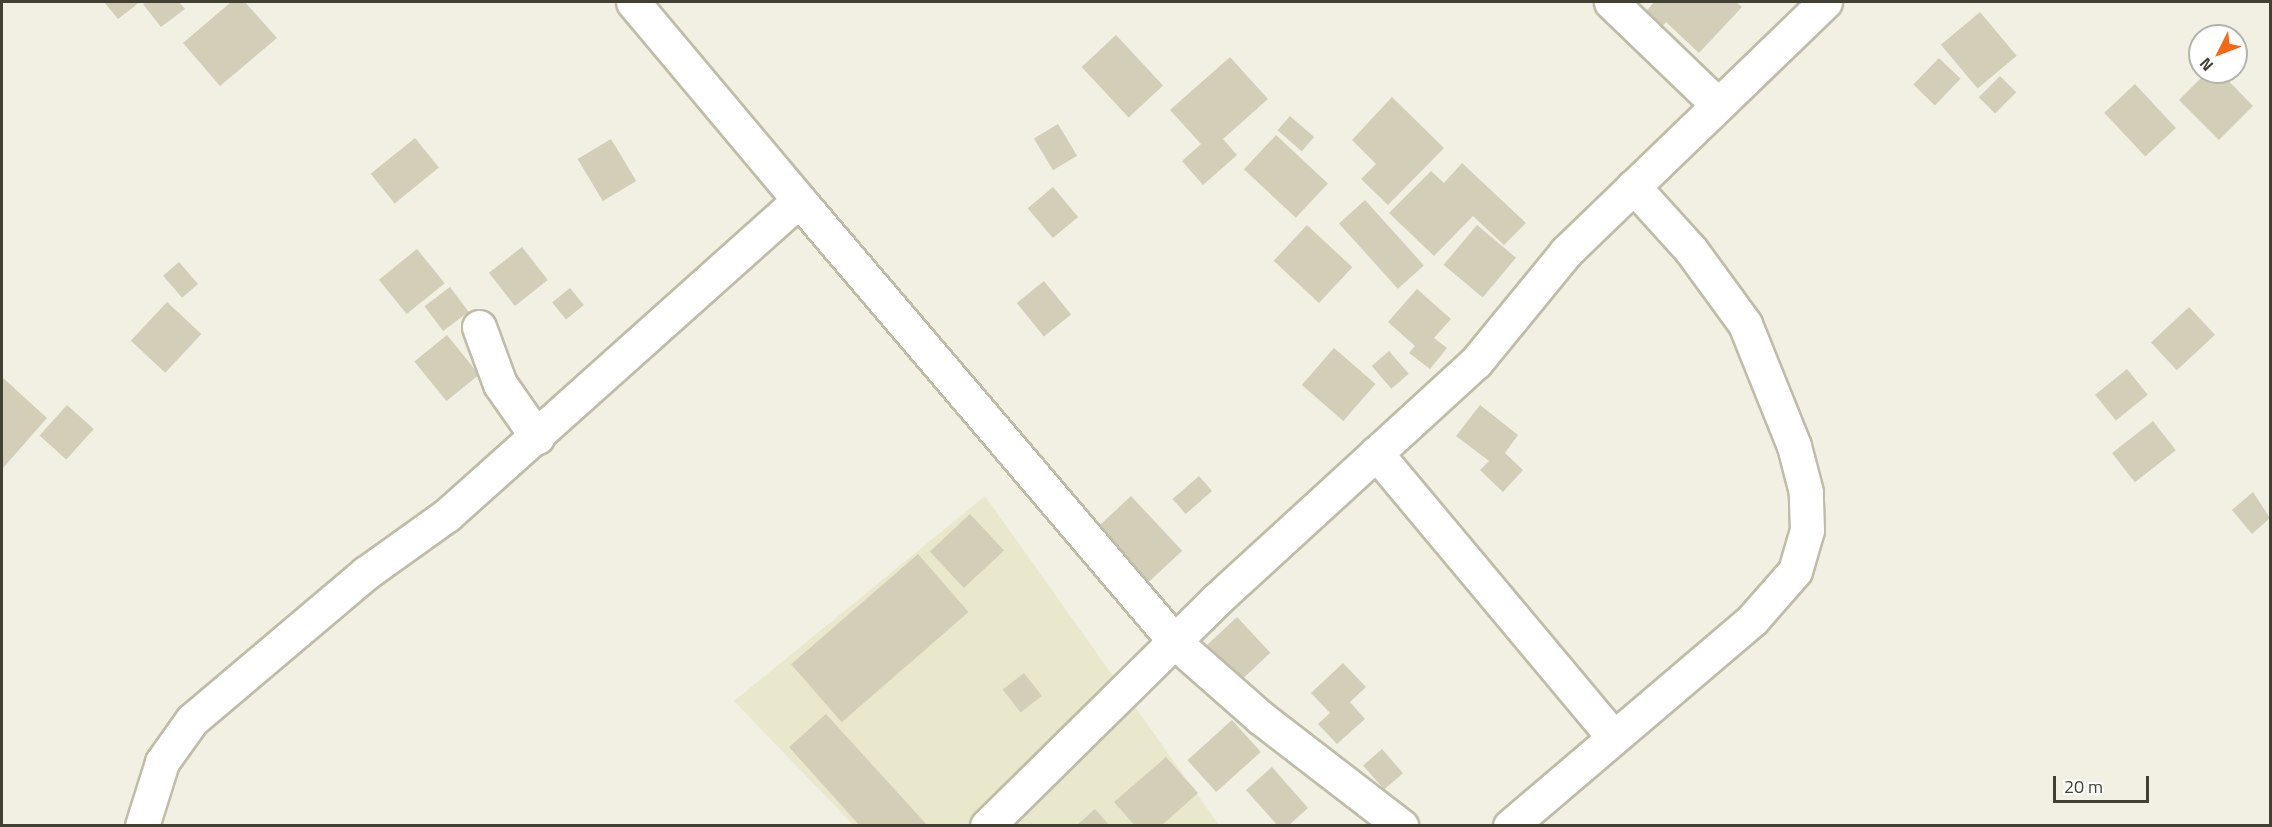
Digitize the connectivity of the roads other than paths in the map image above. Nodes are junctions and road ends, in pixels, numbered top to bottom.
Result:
1 (633, 2) edge
2 (1611, 2) edge
3 (1825, 2) edge
4 (1717, 104) junction
5 (1633, 186) junction
6 (800, 200) junction
7 (479, 327) dead end
8 (537, 437) junction
9 (1376, 453) junction
10 (1177, 644) junction
11 (1613, 736) junction
12 (142, 825) edge
13 (987, 825) edge
14 (1401, 825) edge
15 (1510, 825) edge

1 - 6 street
2 - 4 street
3 - 4 street
4 - 5 street
5 - 9 street
5 - 11 street
6 - 8 street
6 - 10 street
7 - 8 street
8 - 12 street
9 - 10 street
9 - 11 street
10 - 13 street
10 - 14 street
11 - 15 street

